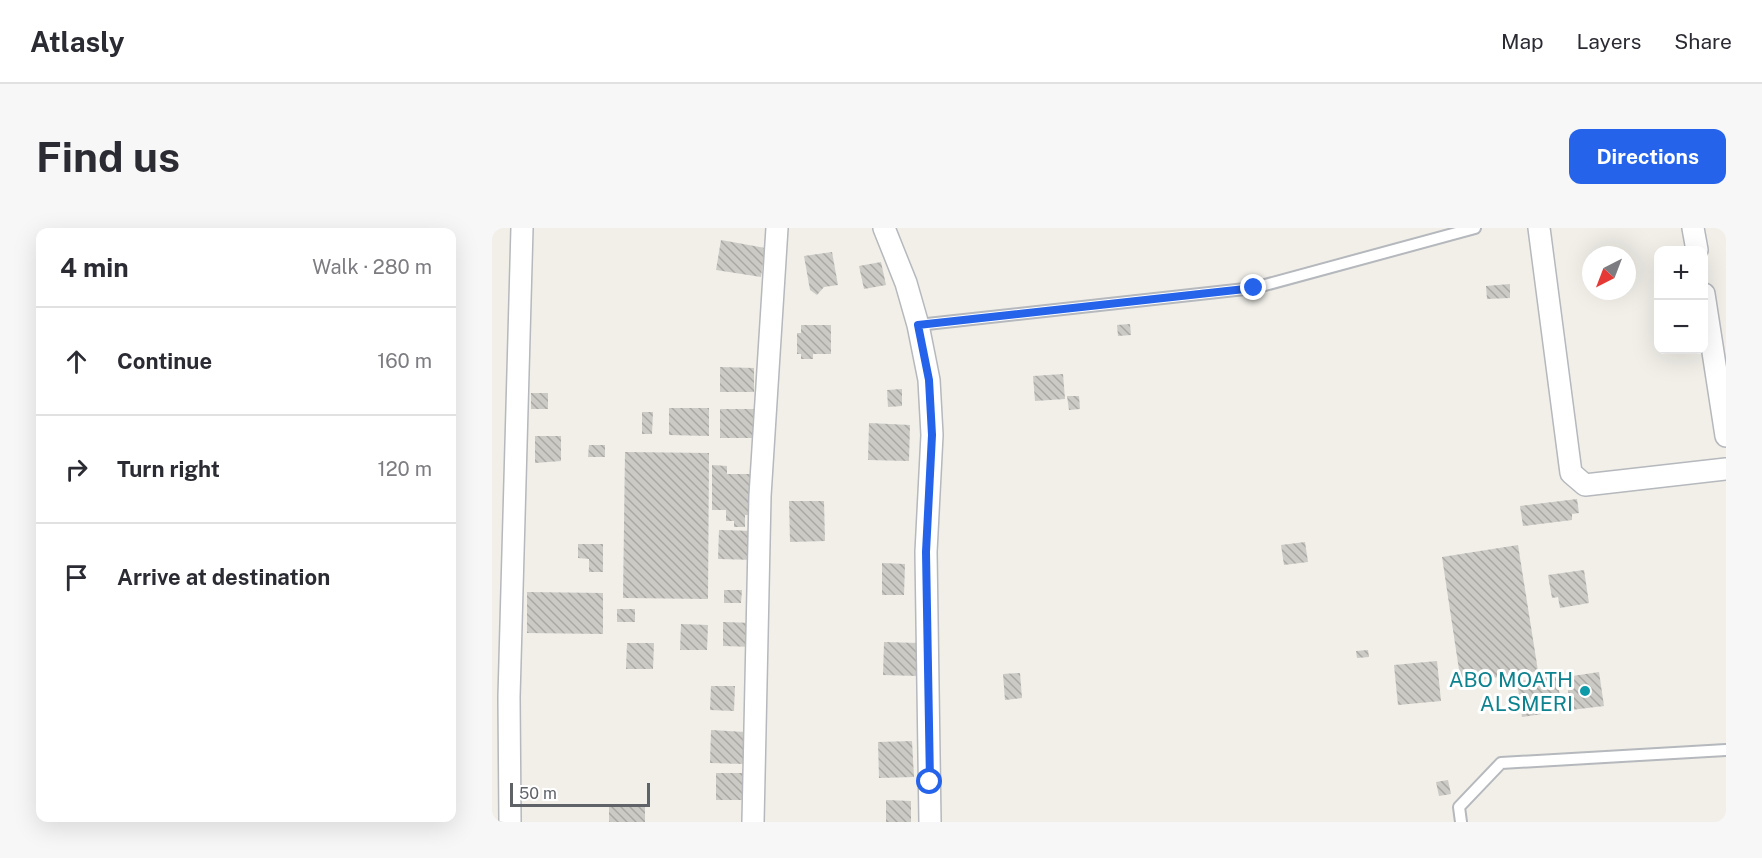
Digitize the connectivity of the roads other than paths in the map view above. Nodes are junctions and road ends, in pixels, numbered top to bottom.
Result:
1 (522, 228) edge
2 (777, 228) edge
3 (884, 228) edge
4 (1475, 228) edge
5 (1539, 228) edge
6 (1693, 228) edge
7 (1695, 246) edge
8 (1705, 300) edge
9 (918, 325) junction
10 (1726, 436) edge
11 (1726, 470) edge
12 (1726, 750) edge
13 (510, 822) edge
14 (753, 822) edge
15 (930, 822) edge
16 (1461, 822) edge

1 - 13 street
2 - 14 street
3 - 9 street
4 - 9 lane
5 - 11 street
6 - 7 street
8 - 10 street
9 - 15 street
12 - 16 lane

